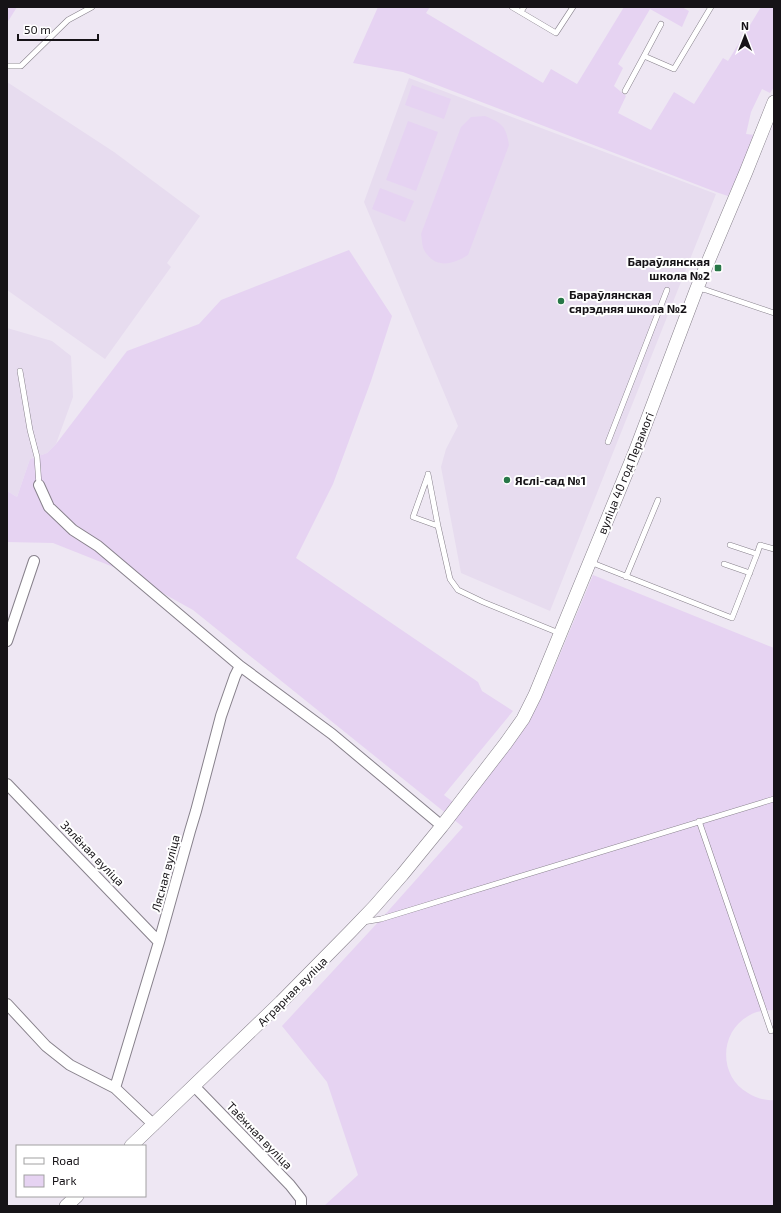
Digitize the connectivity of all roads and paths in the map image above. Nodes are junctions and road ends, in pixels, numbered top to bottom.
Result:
1 (92, 7) edge
2 (512, 7) edge
3 (524, 7) edge
4 (573, 7) edge
5 (711, 7) edge
6 (521, 12) junction
7 (661, 24) dead end
8 (644, 56) junction
9 (7, 66) edge
10 (625, 91) dead end
11 (774, 102) edge
12 (697, 288) junction
13 (667, 290) dead end
14 (774, 313) edge
15 (20, 371) dead end
16 (608, 442) dead end
17 (39, 485) joint
18 (658, 500) dead end
19 (438, 526) junction
20 (730, 545) dead end
21 (774, 549) edge
22 (757, 554) junction
23 (34, 561) dead end
24 (589, 562) junction
25 (724, 564) dead end
26 (750, 572) junction
27 (626, 577) junction
28 (560, 634) junction
29 (7, 641) edge
30 (240, 666) junction
31 (7, 784) edge
32 (774, 799) edge
33 (699, 821) junction
34 (442, 826) junction
35 (360, 922) junction
36 (159, 942) junction
37 (7, 1004) edge
38 (771, 1031) dead end
39 (194, 1086) junction
40 (115, 1088) junction
41 (154, 1125) junction
42 (132, 1145) edge
43 (76, 1197) edge
44 (66, 1206) edge
45 (302, 1206) edge

1 - 9 lane
2 - 6 lane
3 - 6 lane
4 - 6 lane
5 - 8 lane
7 - 8 lane
8 - 10 lane
11 - 12 street, вуліца 40 год Перамогі
12 - 14 lane
12 - 24 street, вуліца 40 год Перамогі
13 - 16 lane
15 - 17 lane
17 - 30 street
18 - 27 lane
19 - 19 lane
19 - 28 lane
20 - 22 lane
21 - 22 lane
22 - 26 lane
23 - 29 street
24 - 27 lane
24 - 28 street, вуліца 40 год Перамогі
25 - 26 lane
26 - 27 lane
28 - 34 street, вуліца 40 год Перамогі
30 - 34 street
30 - 36 street, Лясная вуліца
31 - 36 street, Зялёная вуліца
32 - 33 lane
33 - 35 lane
33 - 38 lane
34 - 35 street, Аграрная вуліца
35 - 39 street, Аграрная вуліца
36 - 40 street, Лясная вуліца
37 - 40 street
39 - 41 street, Аграрная вуліца
39 - 45 street, Таёжная вуліца
40 - 41 street
41 - 42 street, Аграрная вуліца
43 - 44 street

